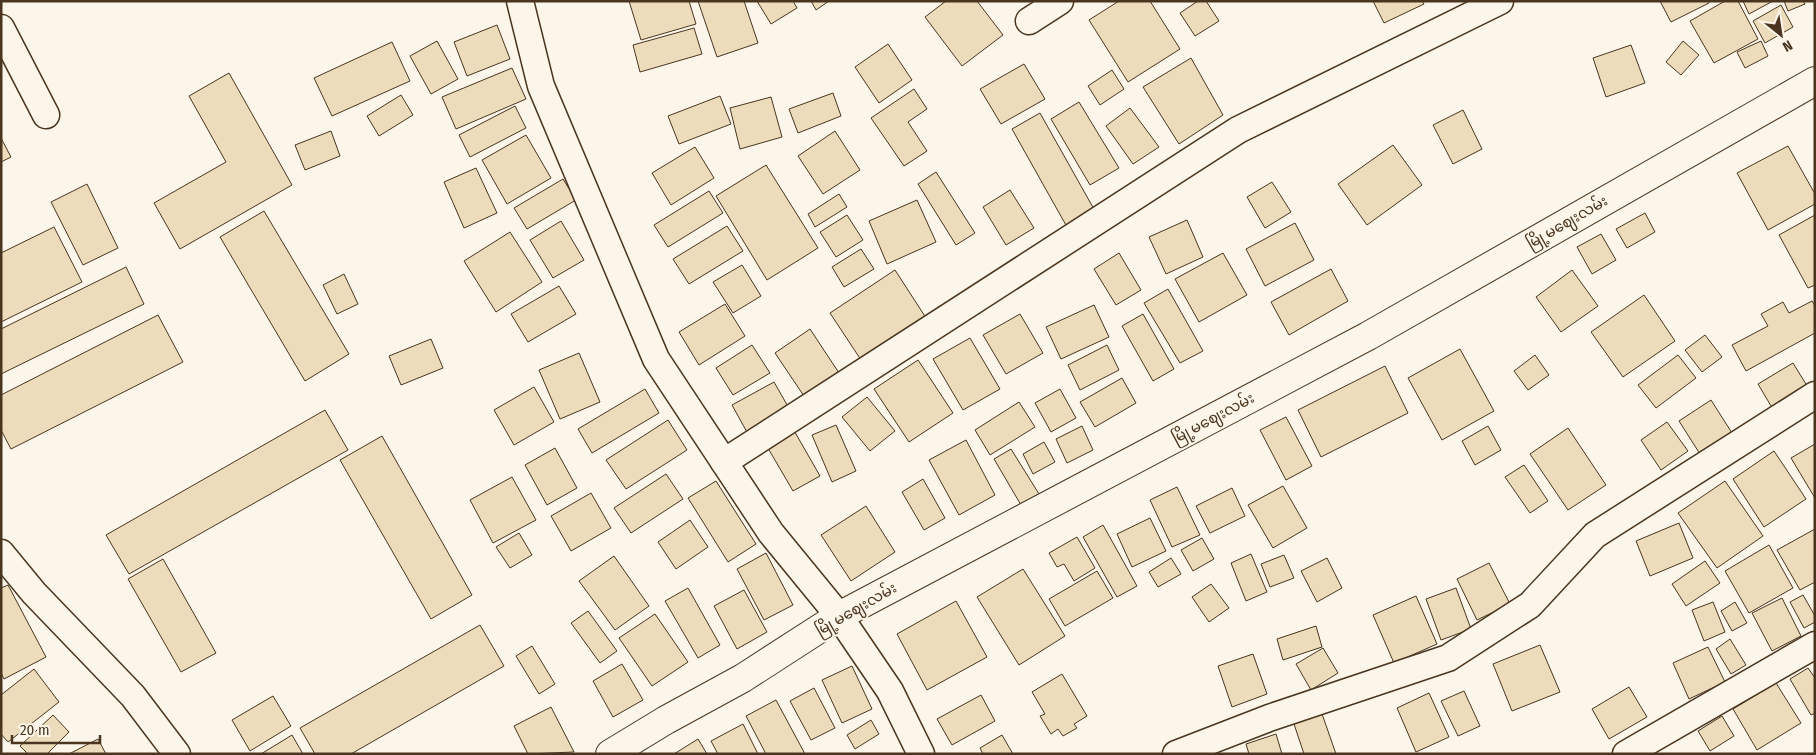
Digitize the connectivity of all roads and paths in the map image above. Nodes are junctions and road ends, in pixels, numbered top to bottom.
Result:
1 (520, 1) edge
2 (1060, 1) edge
3 (1500, 1) edge
4 (1029, 22) dead end
5 (1, 28) edge
6 (1815, 81) edge
7 (46, 116) dead end
8 (1815, 395) edge
9 (724, 462) junction
10 (1, 553) edge
11 (839, 616) junction
12 (1815, 645) edge
13 (177, 754) edge
14 (610, 754) edge
15 (921, 754) edge
16 (1176, 754) edge
17 (1626, 754) edge

1 - 9 street
2 - 4 street
3 - 9 street
5 - 7 street
6 - 11 main road, မြို့မဈေးလမ်း
8 - 16 street
9 - 11 street
10 - 13 street
11 - 14 main road, မြို့မဈေးလမ်း
11 - 15 street
12 - 17 street

